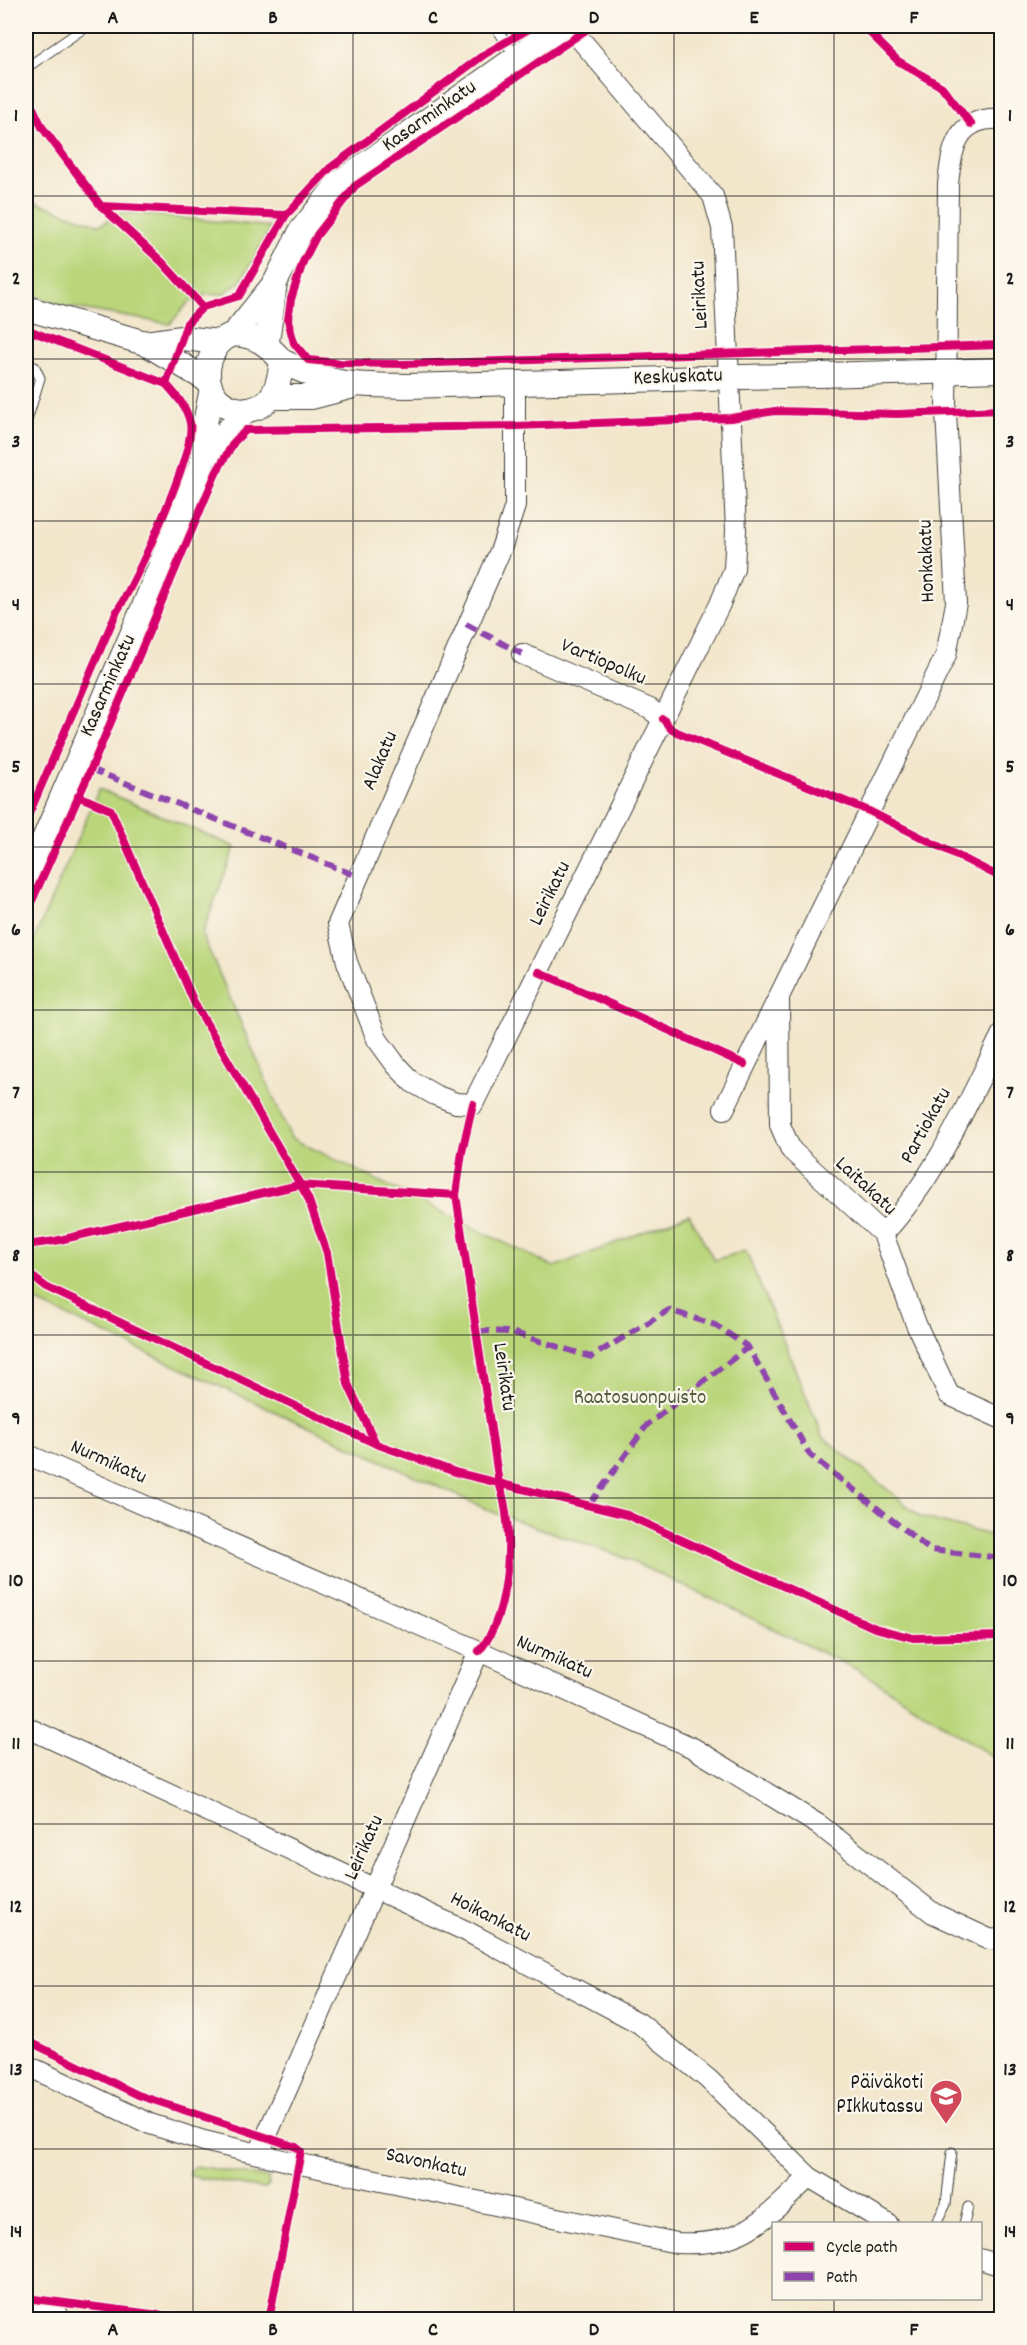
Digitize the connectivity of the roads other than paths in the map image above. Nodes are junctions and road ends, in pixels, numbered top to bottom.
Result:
1 (87, 26) edge
2 (495, 26) edge
3 (561, 26) edge
4 (569, 26) edge
5 (515, 56) junction
6 (26, 68) edge
7 (1002, 119) edge
8 (275, 283) junction
9 (26, 308) edge
10 (227, 338) junction
11 (267, 342) junction
12 (145, 343) junction
13 (282, 362) junction
14 (26, 364) edge
15 (1002, 370) edge
16 (947, 371) junction
17 (730, 377) junction
18 (515, 383) junction
19 (209, 386) junction
20 (355, 386) junction
21 (271, 397) junction
22 (247, 409) junction
23 (26, 424) edge
24 (204, 458) junction
25 (522, 654) dead end
26 (663, 719) junction
27 (26, 881) edge
28 (779, 992) junction
29 (1002, 1034) edge
30 (473, 1104) joint
31 (724, 1109) dead end
32 (883, 1234) junction
33 (1002, 1419) edge
34 (26, 1454) edge
35 (479, 1651) junction
36 (26, 1727) edge
37 (374, 1887) junction
38 (1002, 1941) edge
39 (26, 2065) edge
40 (952, 2152) dead end
41 (259, 2153) junction
42 (809, 2177) junction
43 (968, 2207) dead end
44 (886, 2222) edge
45 (937, 2222) edge
46 (964, 2222) edge
47 (982, 2259) edge
48 (1002, 2266) edge
49 (26, 2317) edge
50 (54, 2319) edge

1 - 6 lane
2 - 5 lane
3 - 5 street, Kasarminkatu
4 - 17 street, Leirikatu
5 - 8 street, Kasarminkatu
7 - 16 street, Honkakatu
8 - 10 street
8 - 11 street
9 - 12 street
10 - 11 street
10 - 12 street
10 - 19 street
11 - 13 street
12 - 19 street
13 - 20 street, Keskuskatu
13 - 21 street
14 - 23 lane
15 - 16 street, Keskuskatu
16 - 17 street, Keskuskatu
16 - 28 street, Honkakatu
17 - 18 street, Keskuskatu
17 - 26 street, Leirikatu
18 - 20 street, Keskuskatu
18 - 30 street, Alakatu
19 - 22 street
19 - 24 street, Kasarminkatu
20 - 21 street, Keskuskatu
21 - 22 street
22 - 24 street, Kasarminkatu
24 - 27 street, Kasarminkatu
25 - 26 street, Vartiopolku
26 - 30 street, Leirikatu
28 - 31 street, Honkakatu
28 - 32 street, Laitakatu
29 - 32 street, Partiokatu
32 - 33 street, Laitakatu
34 - 35 street, Nurmikatu
35 - 37 street, Leirikatu
35 - 38 street, Nurmikatu
36 - 37 street, Hoikankatu
37 - 41 street, Leirikatu
37 - 42 street, Hoikankatu
39 - 41 street, Savonkatu
40 - 45 lane
41 - 42 street, Savonkatu
42 - 44 street, Hoikankatu
43 - 46 lane
47 - 48 street
49 - 50 highway

